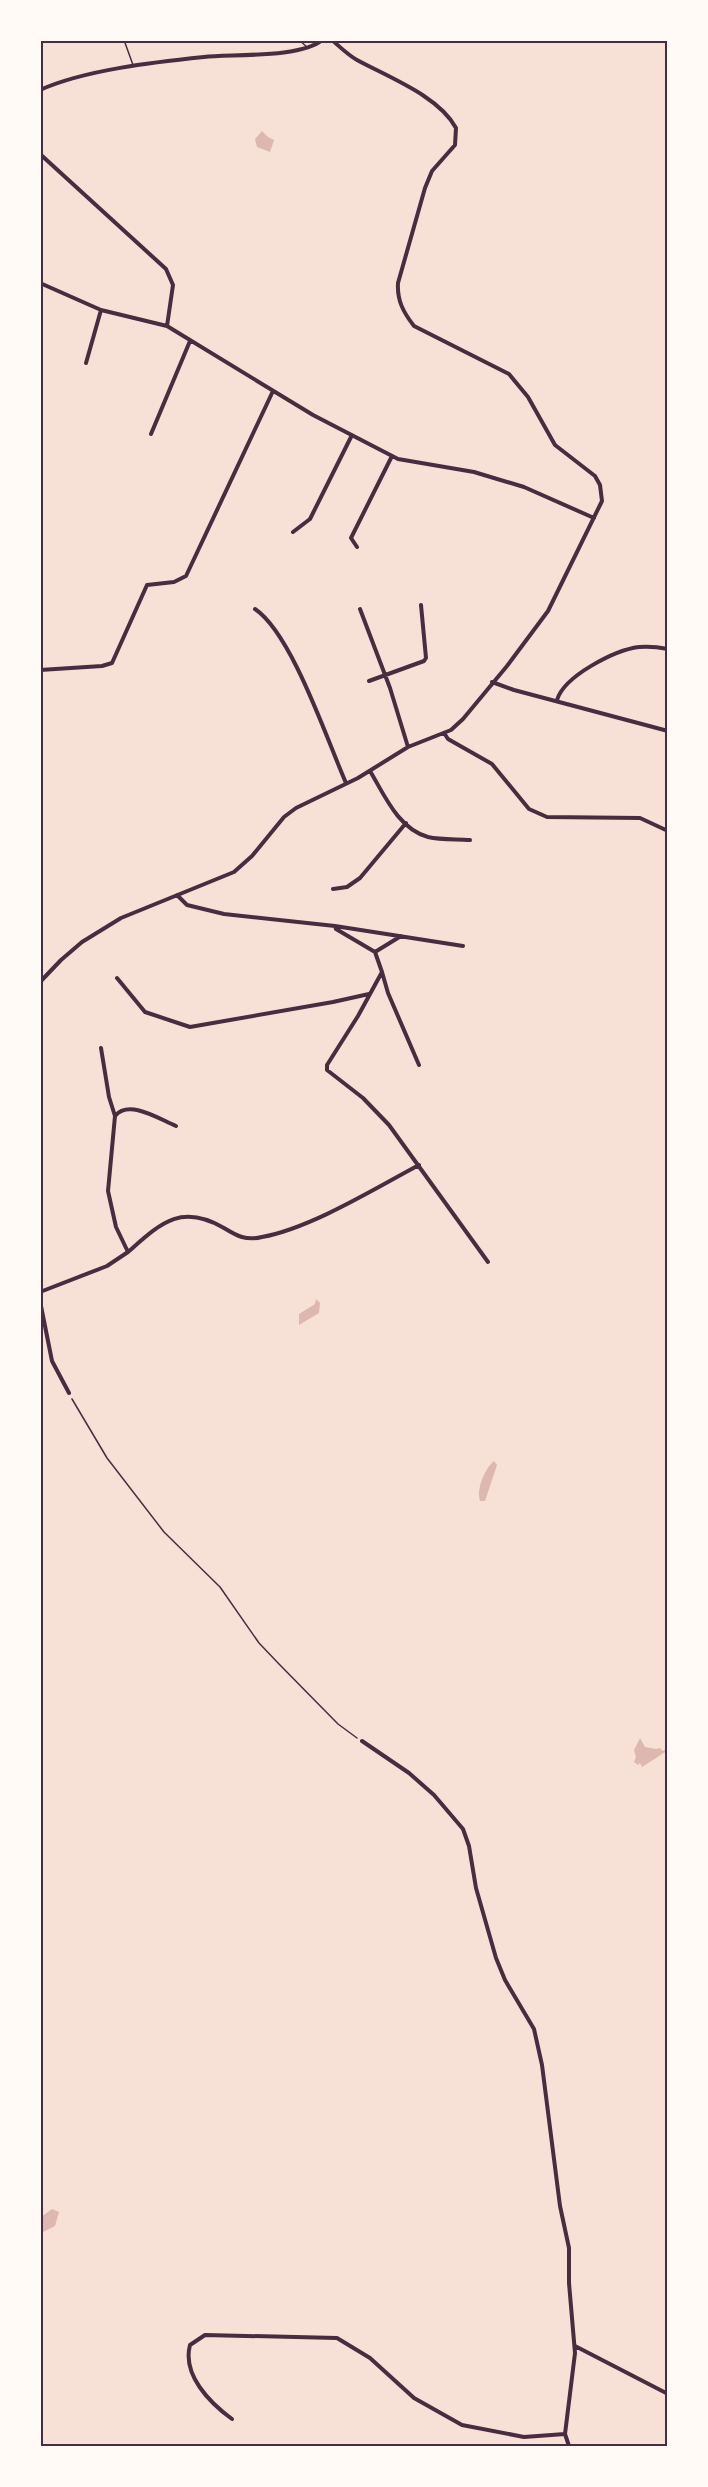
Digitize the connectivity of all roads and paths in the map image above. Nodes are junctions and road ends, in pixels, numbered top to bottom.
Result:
1 (124, 40) edge
2 (299, 40) edge
3 (322, 40) edge
4 (332, 40) edge
5 (308, 47) junction
6 (134, 67) junction
7 (40, 90) edge
8 (40, 154) edge
9 (40, 283) edge
10 (101, 310) junction
11 (167, 326) junction
12 (190, 341) junction
13 (86, 363) dead end
14 (273, 391) junction
15 (151, 434) dead end
16 (352, 435) junction
17 (392, 456) junction
18 (594, 518) junction
19 (293, 532) dead end
20 (357, 547) dead end
21 (421, 606) dead end
22 (255, 609) dead end
23 (360, 609) dead end
24 (668, 649) edge
25 (40, 669) edge
26 (385, 674) junction
27 (369, 681) dead end
28 (492, 682) junction
29 (557, 700) junction
30 (668, 731) edge
31 (444, 733) junction
32 (408, 747) junction
33 (370, 771) junction
34 (346, 783) junction
35 (406, 823) junction
36 (668, 831) edge
37 (470, 840) dead end
38 (333, 889) dead end
39 (177, 895) junction
40 (335, 926) junction
41 (401, 935) junction
42 (463, 946) dead end
43 (375, 952) junction
44 (382, 972) junction
45 (117, 978) dead end
46 (40, 982) edge
47 (369, 994) junction
48 (101, 1048) dead end
49 (419, 1065) dead end
50 (115, 1116) junction
51 (176, 1126) dead end
52 (420, 1165) junction
53 (128, 1252) junction
54 (488, 1262) dead end
55 (40, 1292) edge
56 (40, 1301) edge
57 (69, 1393) joint
58 (362, 1741) joint
59 (575, 2346) junction
60 (668, 2394) edge
61 (232, 2419) dead end
62 (565, 2434) junction
63 (569, 2446) edge

1 - 6 lane
2 - 5 lane
3 - 5 street
4 - 18 street
5 - 6 street
6 - 7 street
8 - 11 street
9 - 10 street
10 - 11 street
10 - 13 street
11 - 12 street
12 - 14 street
12 - 15 street
14 - 16 street
14 - 25 street
16 - 17 street
16 - 19 street
17 - 18 street
17 - 20 street
18 - 28 street
21 - 26 street
22 - 34 street
23 - 26 street
24 - 29 street
26 - 27 street
26 - 32 street
28 - 29 street
28 - 31 street
29 - 30 street
31 - 32 street
31 - 36 street
32 - 33 street
33 - 34 street
33 - 35 street
34 - 39 street
35 - 37 street
35 - 38 street
39 - 40 street
39 - 46 street
40 - 41 street
40 - 43 street
41 - 42 street
41 - 43 street
43 - 44 street
44 - 47 street
44 - 49 street
45 - 47 street
47 - 52 street
48 - 50 street
50 - 51 street
50 - 53 street
52 - 53 street
52 - 54 street
53 - 55 street
56 - 57 street
57 - 58 path
58 - 59 street
59 - 60 street
59 - 62 street
61 - 62 street
62 - 63 street

